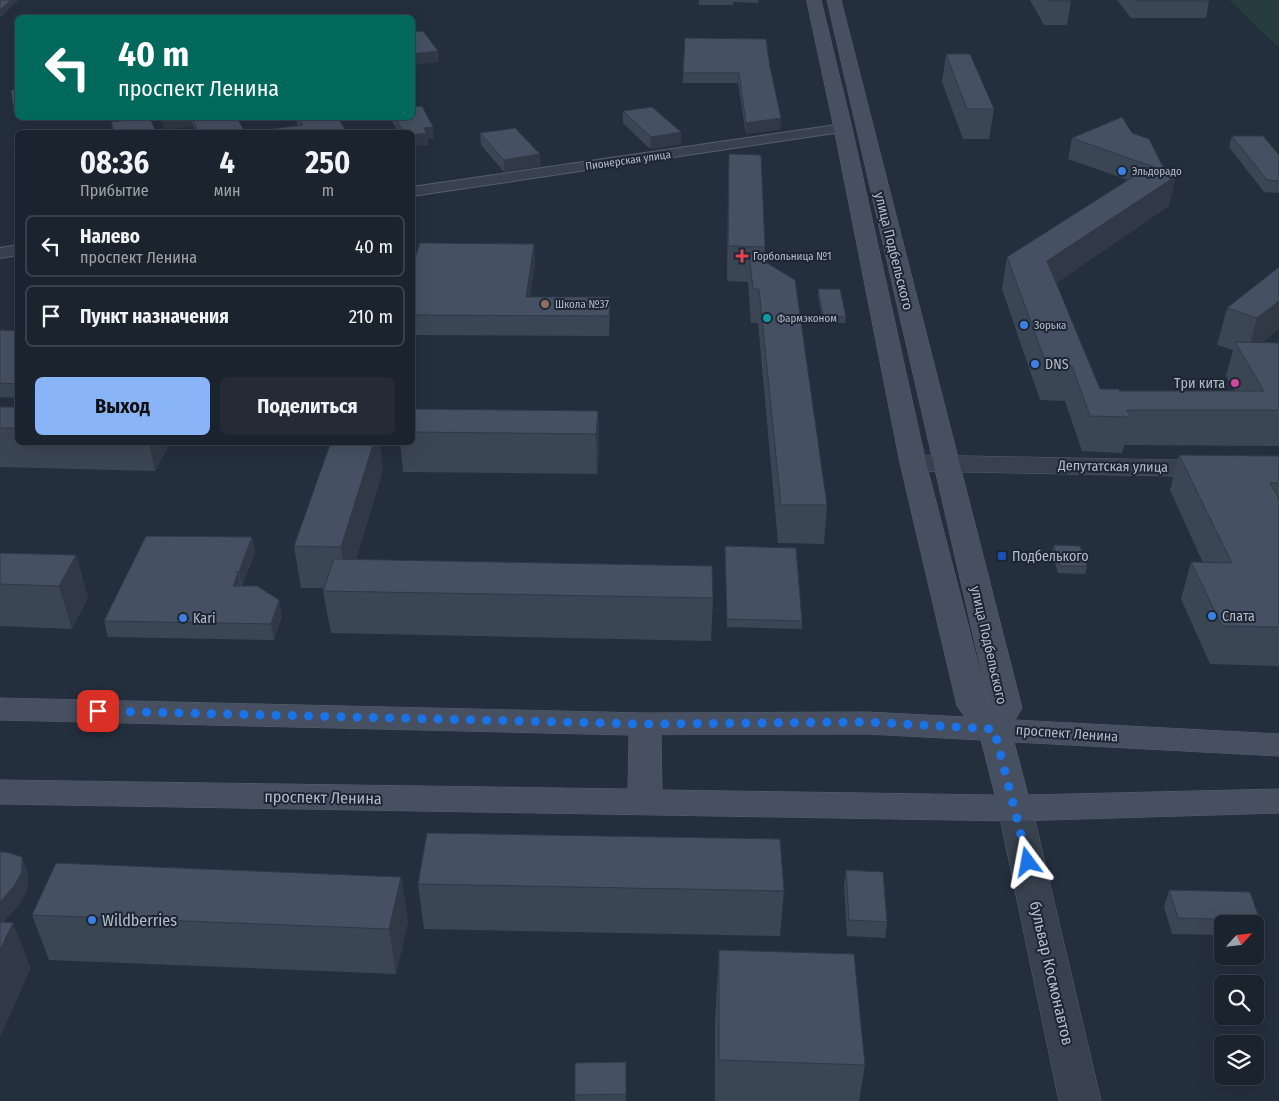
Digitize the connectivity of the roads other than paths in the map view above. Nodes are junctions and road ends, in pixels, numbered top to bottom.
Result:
1 (814, 0) edge
2 (834, 0) edge
3 (842, 78) junction
4 (843, 128) junction
5 (415, 192) edge
6 (15, 250) edge
7 (0, 253) edge
8 (913, 463) junction
9 (946, 464) junction
10 (1279, 470) edge
11 (0, 709) edge
12 (645, 724) junction
13 (994, 729) junction
14 (1279, 745) edge
15 (0, 792) edge
16 (1279, 801) edge
17 (645, 802) junction
18 (1016, 808) junction
19 (1080, 1101) edge

1 - 3 main road, улица Подбельского
2 - 3 main road, улица Подбельского
3 - 4 main road, улица Подбельского
3 - 9 main road, улица Подбельского
4 - 5 street, Пионерская улица
4 - 8 main road, улица Подбельского
6 - 7 street
8 - 9 street, Депутатская улица
8 - 13 main road, улица Подбельского
9 - 10 street, Депутатская улица
9 - 13 main road, улица Подбельского
11 - 12 main road, проспект Ленина
12 - 13 main road, проспект Ленина
12 - 17 main road
13 - 14 main road, проспект Ленина
13 - 18 main road, бульвар Космонавтов
15 - 17 main road, проспект Ленина
16 - 18 main road, проспект Ленина
17 - 18 main road, проспект Ленина
18 - 19 street, бульвар Космонавтов

